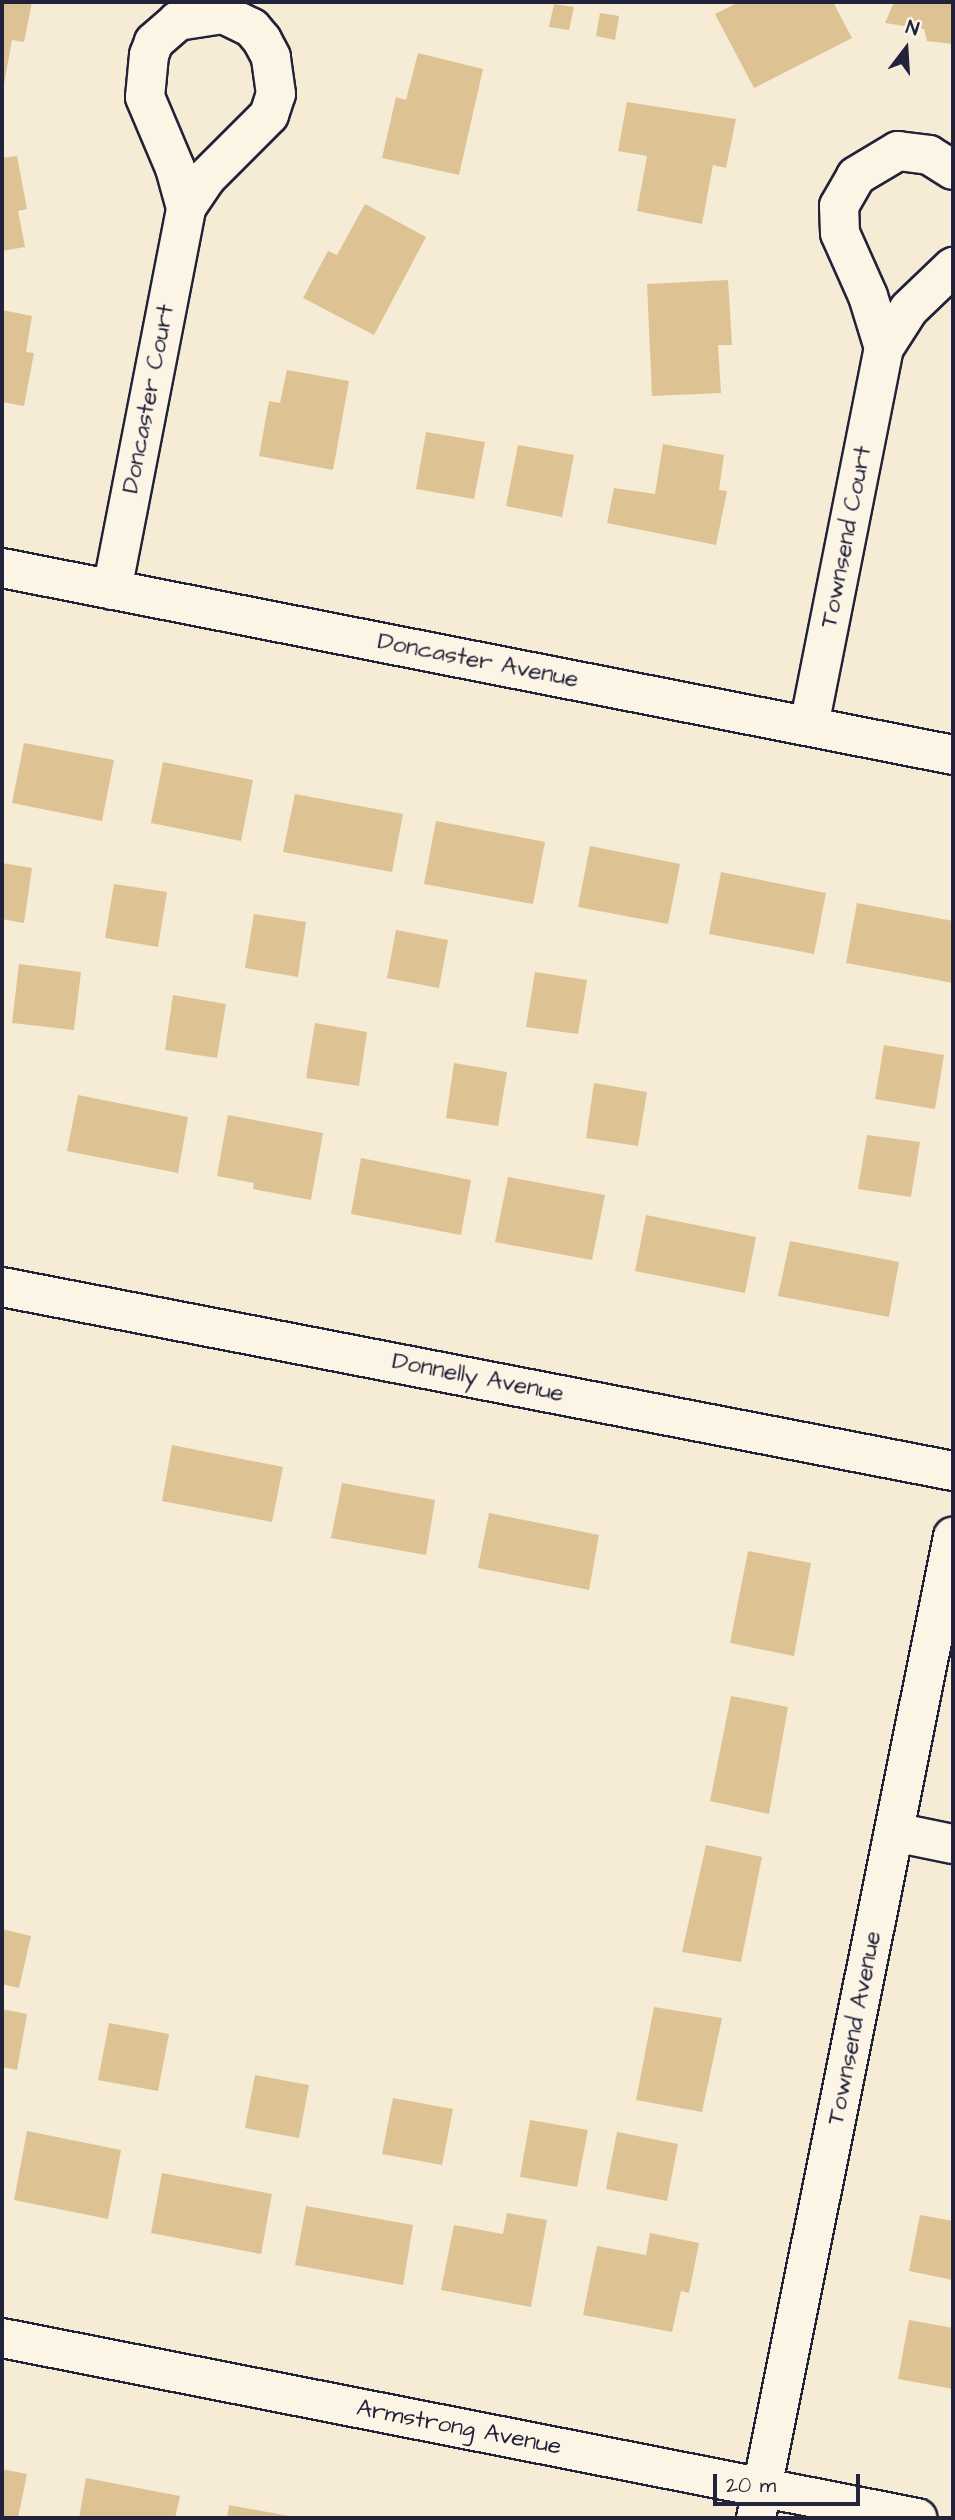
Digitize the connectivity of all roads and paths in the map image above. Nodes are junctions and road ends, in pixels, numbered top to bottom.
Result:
1 (953, 170) edge
2 (186, 208) junction
3 (953, 267) edge
4 (884, 348) junction
5 (2, 568) edge
6 (112, 590) junction
7 (809, 726) junction
8 (953, 755) edge
9 (2, 1287) edge
10 (953, 1471) edge
11 (953, 1537) edge
12 (894, 1832) junction
13 (953, 1843) edge
14 (2, 2339) edge
15 (759, 2503) edge
16 (917, 2518) edge

1 - 4 street, Townsend Court
2 - 2 street, Doncaster Court
2 - 6 street, Doncaster Court
3 - 4 street, Townsend Court
4 - 7 street, Townsend Court
5 - 6 street, Doncaster Avenue
6 - 7 street, Doncaster Avenue
7 - 8 street, Doncaster Avenue
9 - 10 street, Donnelly Avenue
11 - 12 street, Townsend Avenue
12 - 13 street
12 - 15 street, Townsend Avenue
14 - 15 street, Armstrong Avenue
15 - 16 street, Armstrong Avenue

